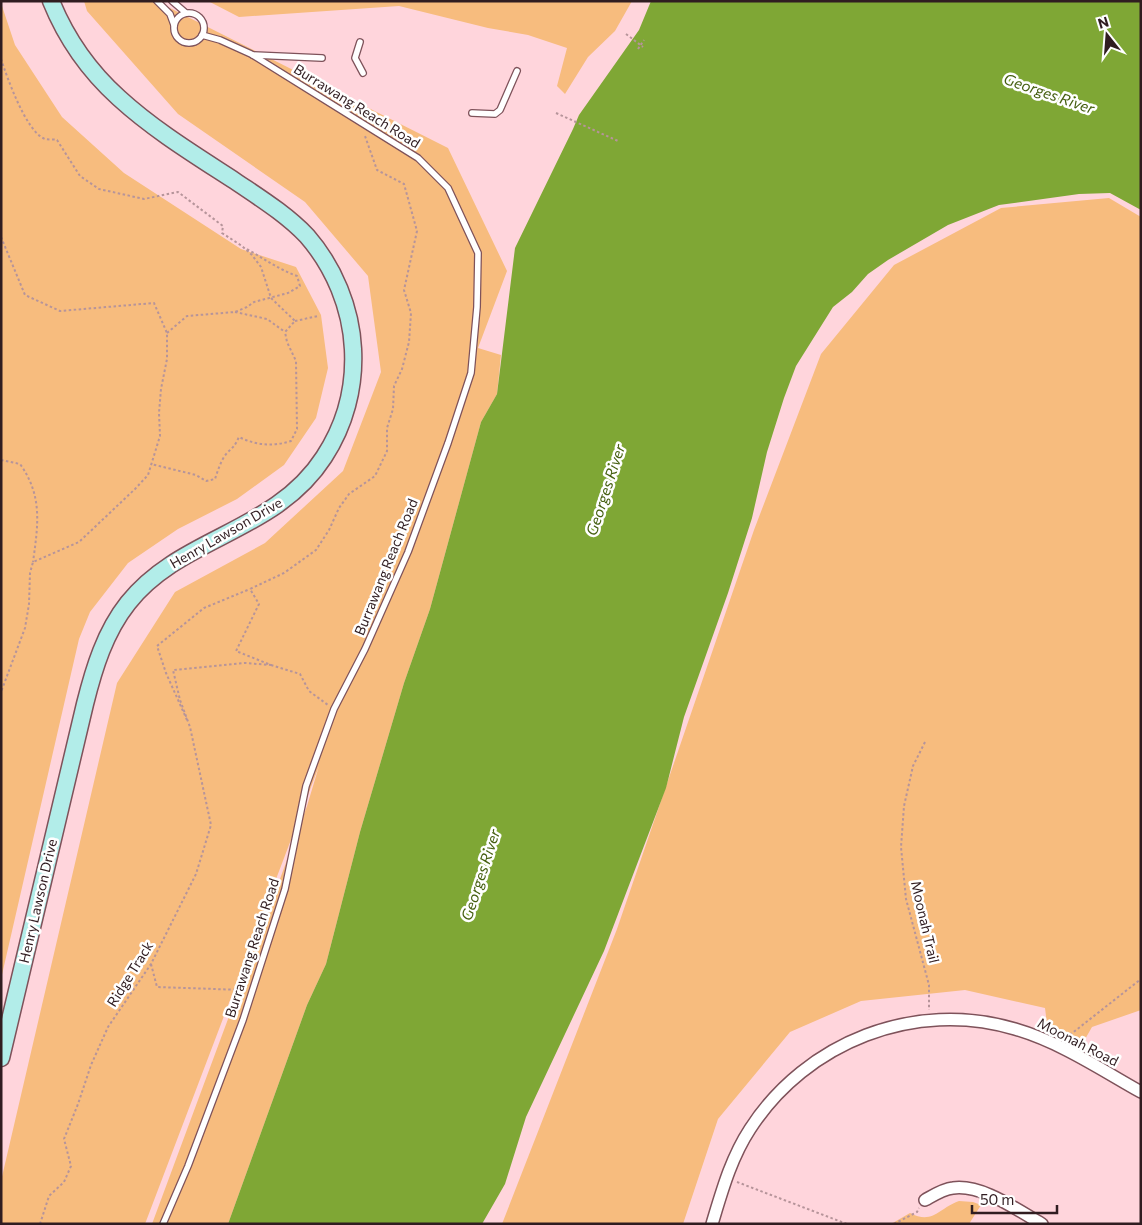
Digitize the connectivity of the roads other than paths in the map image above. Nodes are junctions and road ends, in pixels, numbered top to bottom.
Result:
1 (52, 1) edge
2 (157, 1) edge
3 (172, 1) edge
4 (186, 13) junction
5 (174, 25) junction
6 (202, 35) junction
7 (360, 42) dead end
8 (251, 54) junction
9 (322, 58) dead end
10 (517, 71) dead end
11 (364, 73) dead end
12 (472, 113) dead end
13 (1, 1058) edge
14 (1141, 1092) edge
15 (925, 1200) road end
16 (163, 1224) edge
17 (712, 1224) edge
18 (1042, 1224) edge

1 - 13 main road, Henry Lawson Drive
2 - 5 lane
3 - 4 lane
4 - 5 lane
4 - 6 lane
5 - 6 lane
6 - 8 lane, Burrawang Reach Road
7 - 11 lane
8 - 9 lane
8 - 16 lane, Burrawang Reach Road
10 - 12 lane
14 - 17 street, Moonah Road
15 - 18 street

